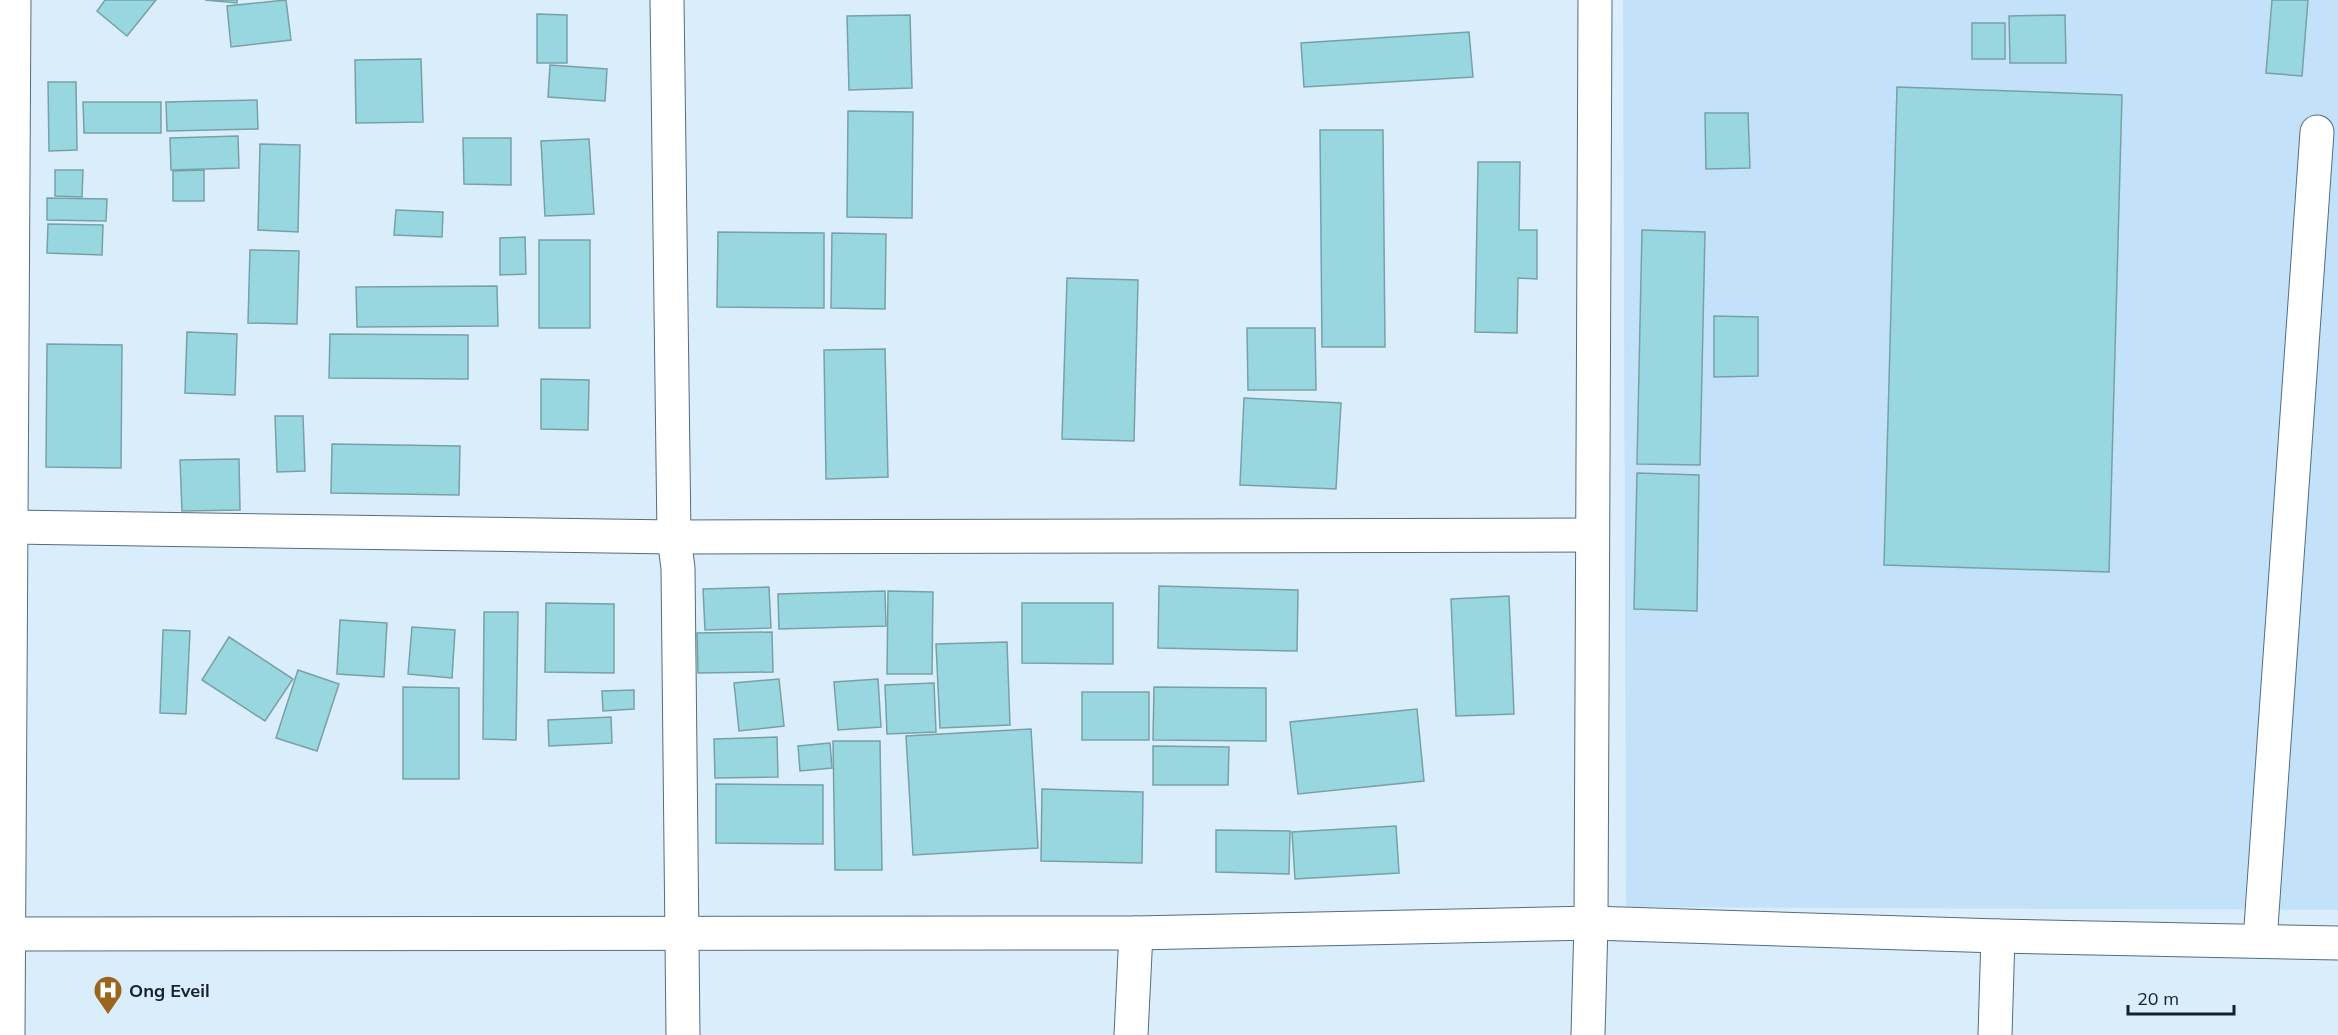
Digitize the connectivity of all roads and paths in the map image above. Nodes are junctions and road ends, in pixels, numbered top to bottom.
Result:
1 (14, 0) edge
2 (667, 0) edge
3 (1595, 0) edge
4 (2318, 132) dead end
5 (8, 529) edge
6 (1591, 535) junction
7 (674, 537) junction
8 (1591, 923) junction
9 (681, 932) junction
10 (1136, 933) junction
11 (4, 934) edge
12 (1998, 936) junction
13 (2260, 941) junction
14 (2338, 943) edge
15 (8, 1035) edge
16 (683, 1035) edge
17 (1131, 1035) edge
18 (1588, 1035) edge
19 (1995, 1035) edge

1 - 5 street
2 - 7 street
3 - 6 street
4 - 13 street
5 - 7 street
5 - 11 street
6 - 7 street
6 - 8 street
7 - 9 street
8 - 10 street
8 - 12 street
8 - 18 street
9 - 10 street
9 - 11 street
9 - 16 street
10 - 17 street
11 - 15 street
12 - 13 street
12 - 19 street
13 - 14 street

